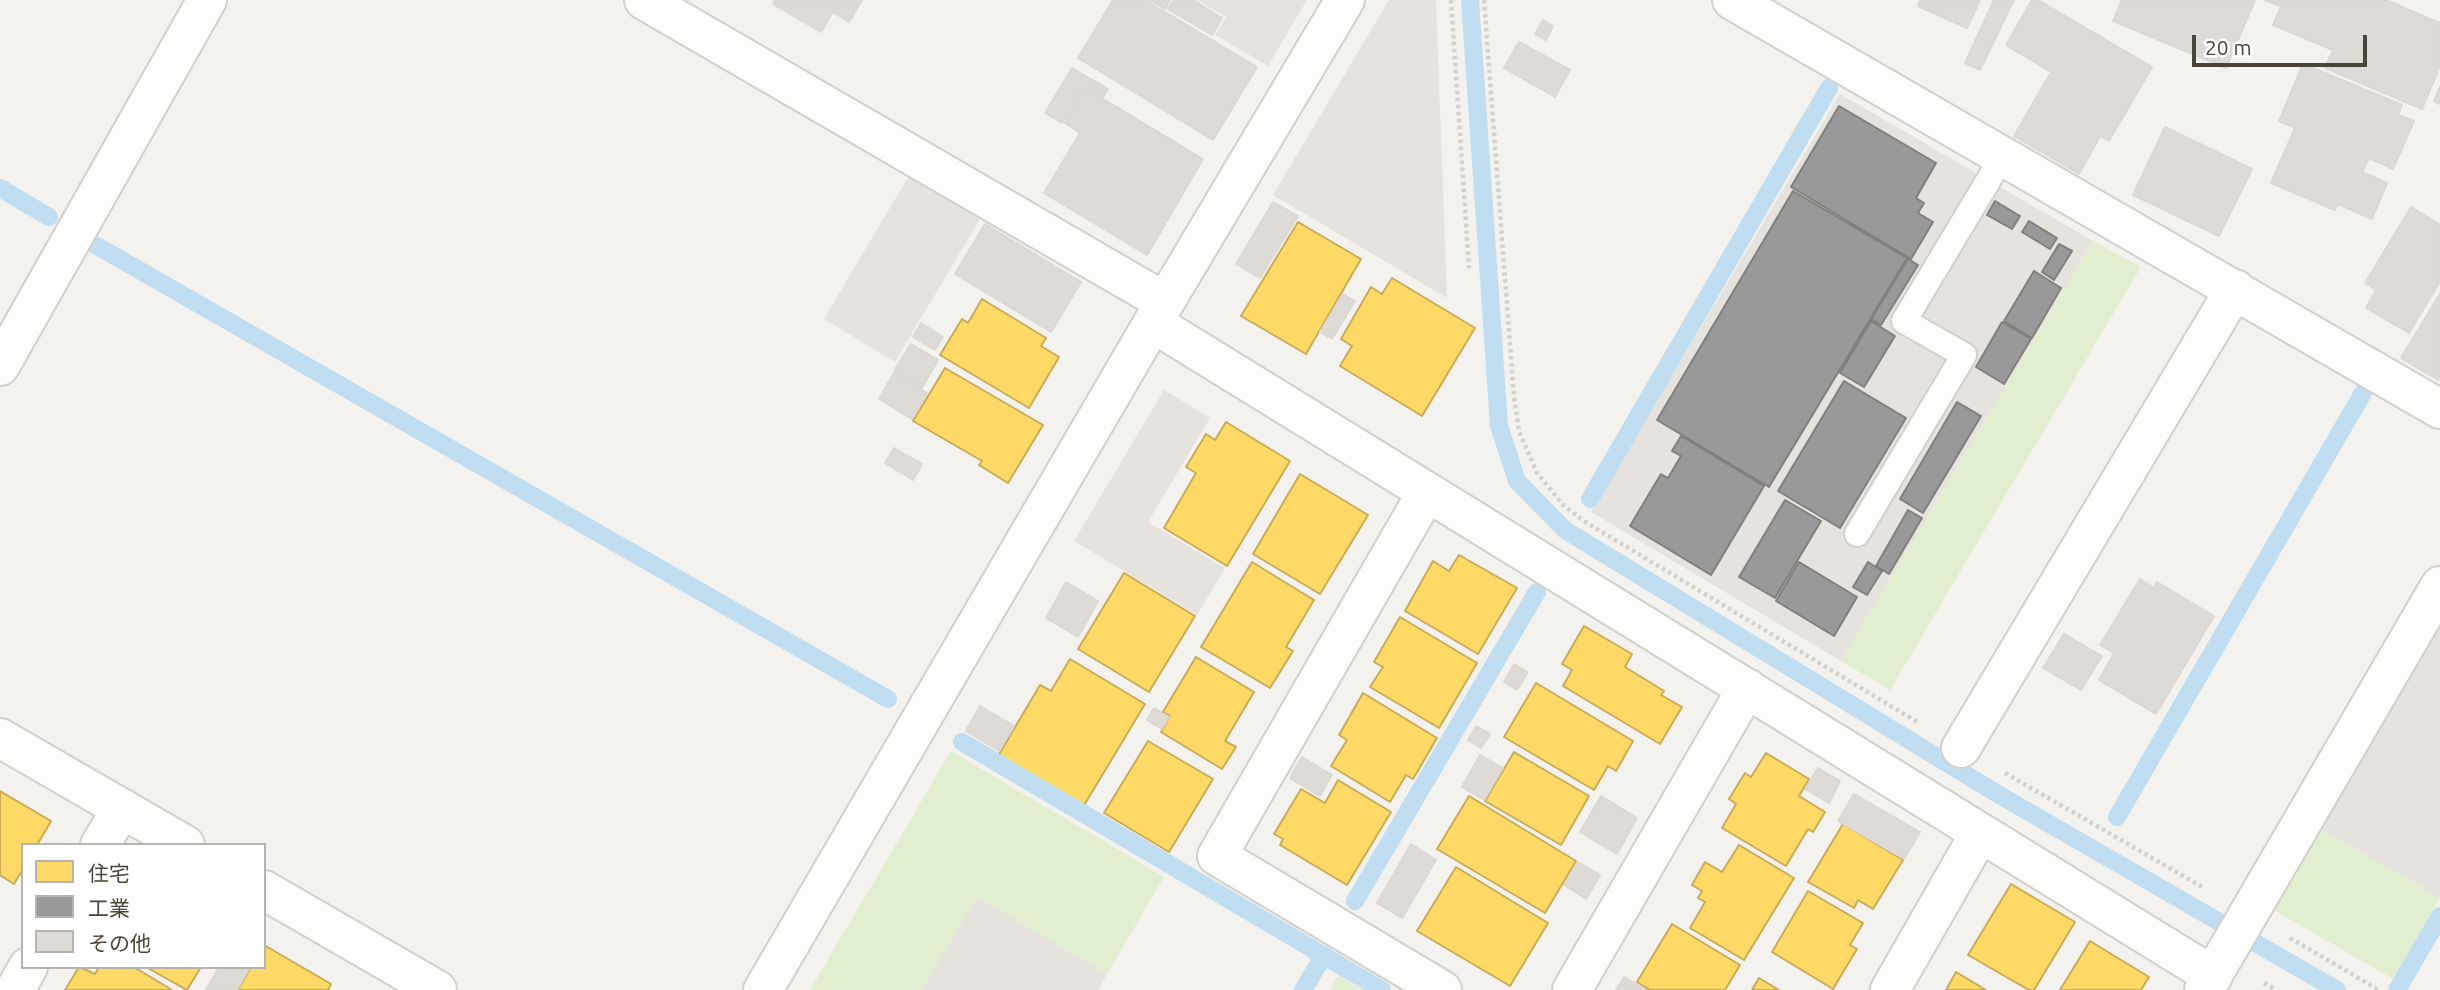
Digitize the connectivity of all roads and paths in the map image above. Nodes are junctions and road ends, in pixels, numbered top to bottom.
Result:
1 (207, 0) edge
2 (644, 0) edge
3 (1345, 0) edge
4 (1451, 0) edge
5 (1484, 0) edge
6 (1731, 0) edge
7 (2003, 156) junction
8 (1469, 268) dead end
9 (2235, 289) junction
10 (1159, 312) junction
11 (0, 366) edge
12 (2440, 409) edge
13 (1427, 492) junction
14 (1857, 534) dead end
15 (2440, 586) edge
16 (1747, 688) junction
17 (0, 738) edge
18 (1961, 748) junction
19 (122, 808) junction
20 (1980, 833) junction
21 (101, 843) edge
22 (182, 843) edge
23 (266, 891) edge
24 (2228, 950) edge
25 (27, 969) edge
26 (395, 980) edge
27 (15, 990) edge
28 (437, 990) edge
29 (763, 990) edge
30 (1442, 990) edge
31 (1572, 990) edge
32 (1889, 990) edge
33 (2379, 990) edge

1 - 11 street
2 - 10 street
3 - 10 street
4 - 8 path
5 - 18 path
6 - 7 street
7 - 9 street
7 - 14 lane
9 - 12 street
9 - 18 street
10 - 13 street
10 - 29 street
13 - 16 street
13 - 30 street
15 - 24 street
16 - 20 street
16 - 31 street
17 - 19 street
18 - 24 path
19 - 21 street
19 - 22 street
20 - 24 street
20 - 32 street
23 - 26 street
24 - 33 path
25 - 27 street
26 - 28 street

